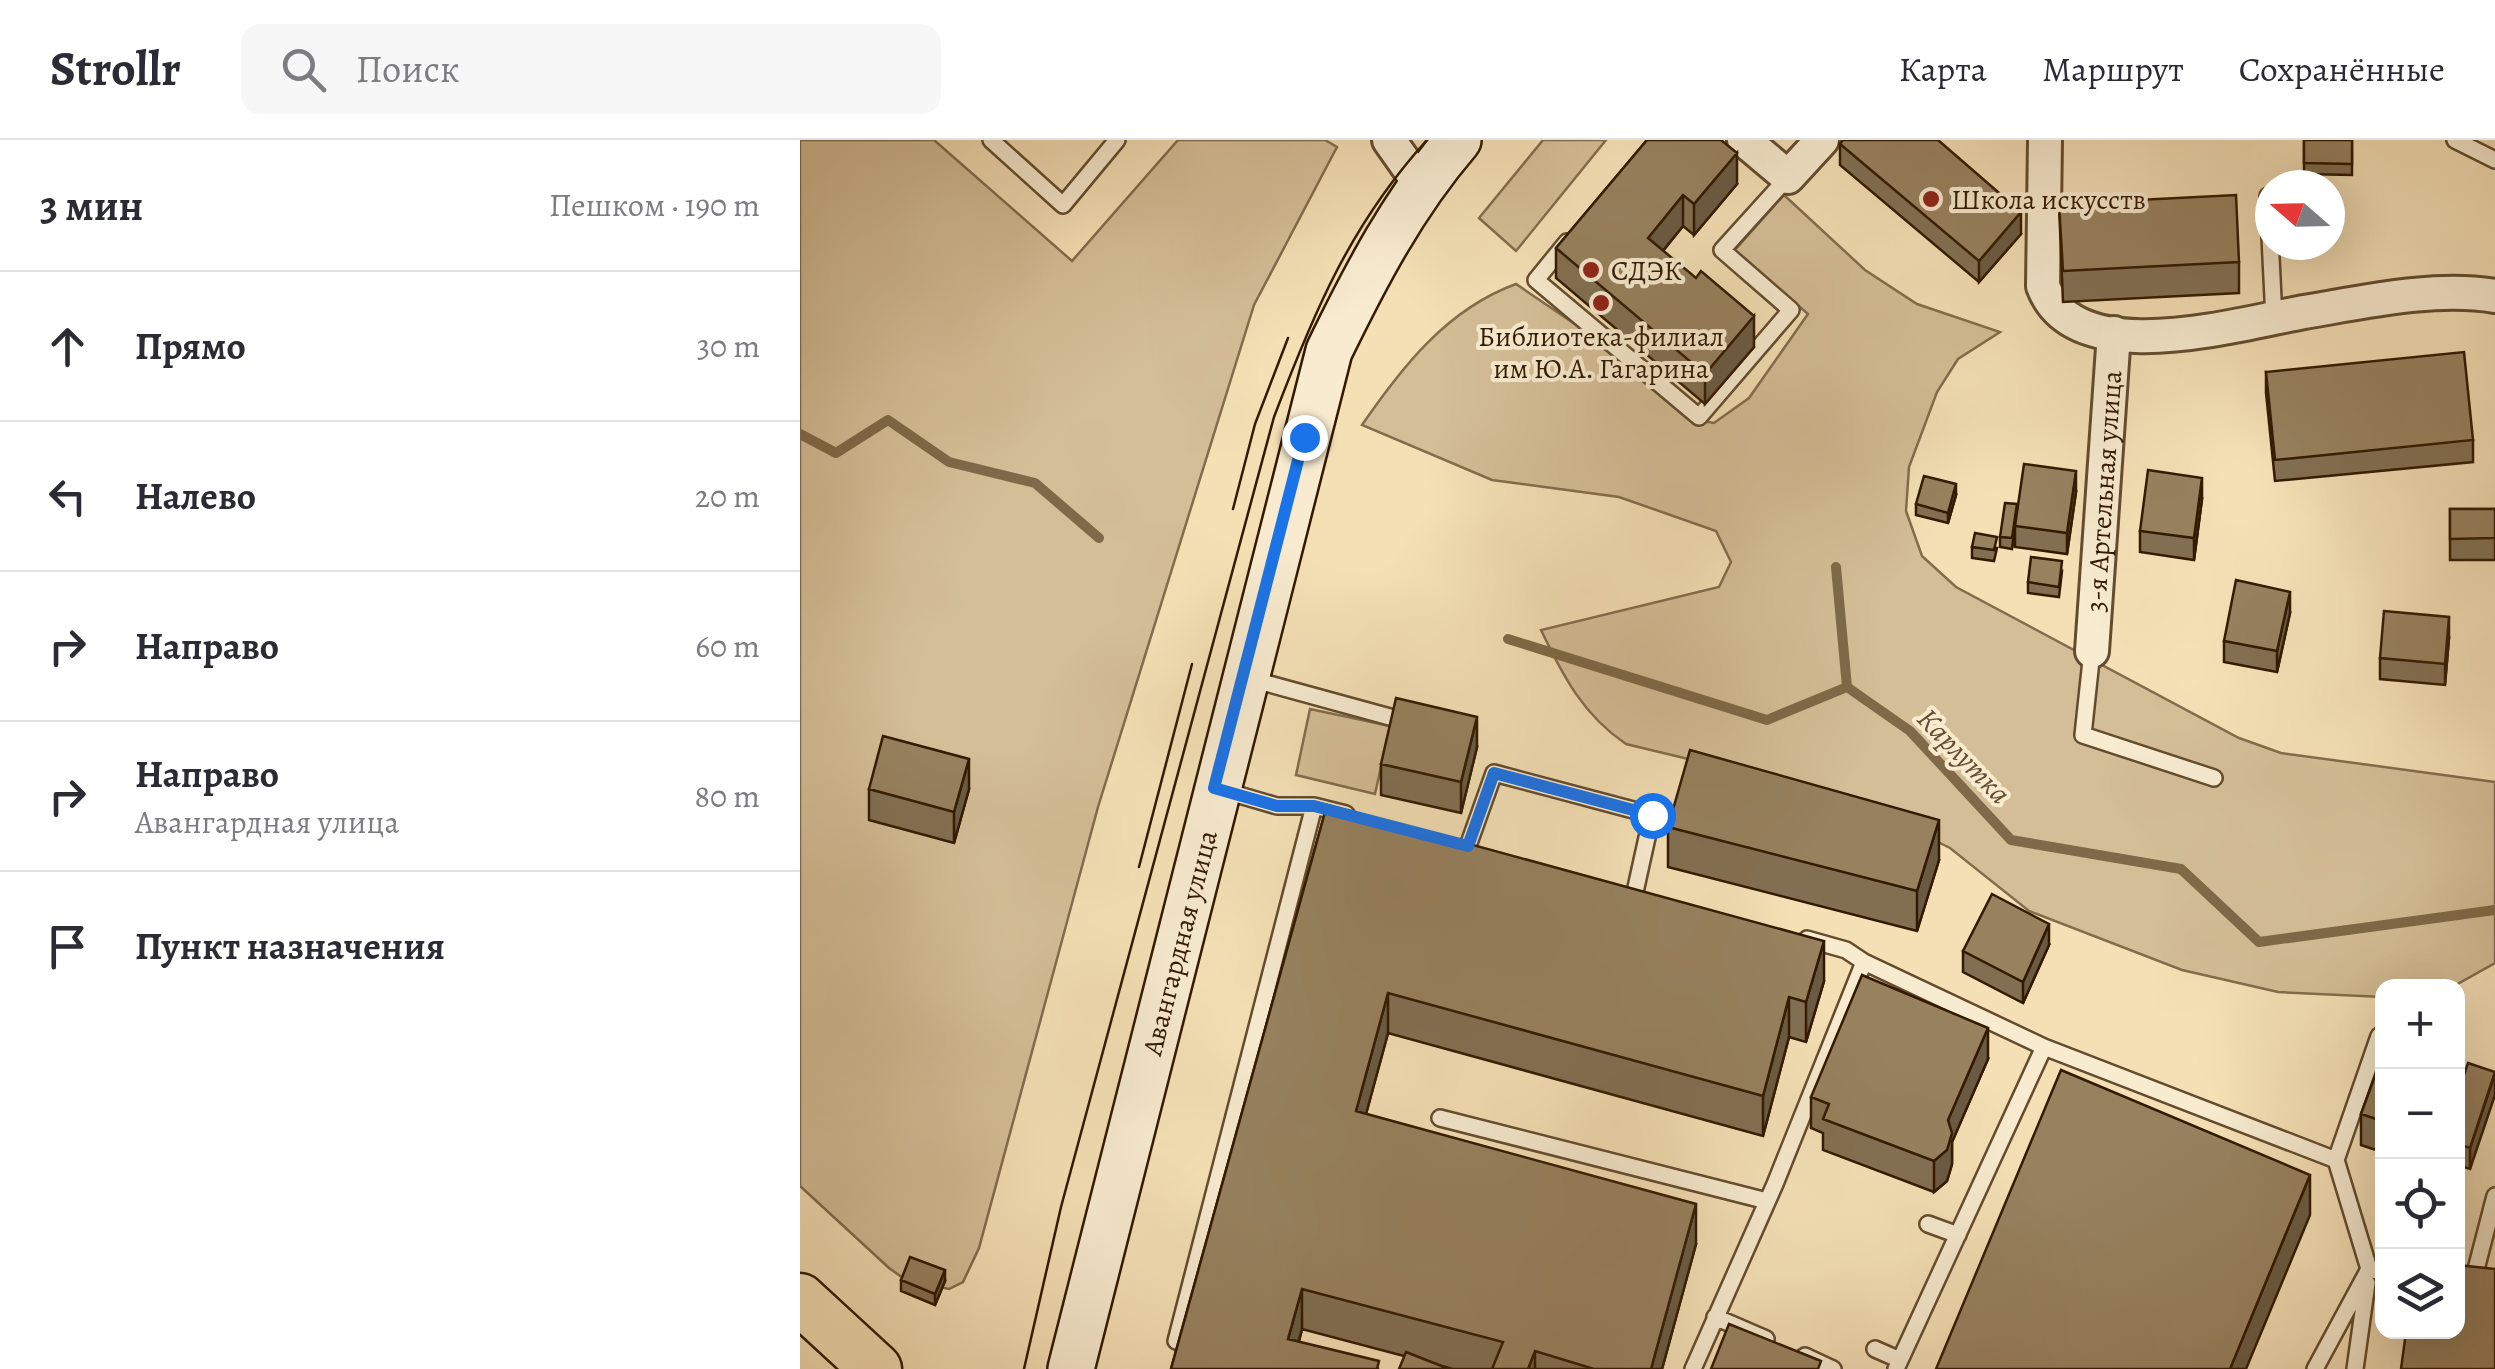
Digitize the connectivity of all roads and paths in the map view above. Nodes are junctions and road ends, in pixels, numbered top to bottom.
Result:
1 (1117, 140) edge
2 (1389, 140) edge
3 (1458, 140) edge
4 (1744, 140) edge
5 (1822, 140) edge
6 (2045, 140) edge
7 (2455, 140) edge
8 (1000, 143) edge
9 (2495, 160) edge
10 (1788, 177) junction
11 (1420, 184) junction
12 (1583, 224) edge
13 (2271, 260) edge
14 (2494, 295) edge
15 (2274, 319) junction
16 (2114, 333) junction
17 (2092, 651) joint
18 (1242, 677) junction
19 (1424, 726) edge
20 (2214, 778) dead end
21 (1214, 788) junction
22 (1314, 806) junction
23 (1366, 820) edge
24 (1487, 852) edge
25 (1616, 887) edge
26 (1792, 935) edge
27 (1864, 962) junction
28 (2044, 1047) junction
29 (2375, 1048) edge
30 (1440, 1118) dead end
31 (2336, 1160) junction
32 (2495, 1196) edge
33 (1766, 1201) junction
34 (1928, 1224) dead end
35 (1958, 1235) junction
36 (2375, 1267) edge
37 (2375, 1272) edge
38 (2375, 1275) edge
39 (2466, 1280) edge
40 (2495, 1283) edge
41 (800, 1299) edge
42 (1715, 1317) junction
43 (1176, 1341) edge
44 (1876, 1350) dead end
45 (1898, 1364) edge
46 (876, 1369) edge
47 (1071, 1369) edge
48 (1692, 1369) edge
49 (1834, 1369) edge
50 (2315, 1369) edge
51 (2355, 1369) edge

1 - 8 lane
2 - 11 street
3 - 11 street, Авангардная улица
4 - 10 street
5 - 10 street
6 - 16 street
7 - 9 lane
10 - 12 lane
11 - 18 street, Авангардная улица
13 - 15 lane
14 - 15 street
15 - 16 street
16 - 17 street, 3-я Артельная улица
17 - 20 lane
18 - 19 lane
18 - 21 street, Авангардная улица
21 - 22 lane
21 - 47 street, Авангардная улица
22 - 23 lane
22 - 43 lane
24 - 25 lane
26 - 27 lane
27 - 28 lane
27 - 33 lane
28 - 31 lane
28 - 35 lane
29 - 31 lane
30 - 33 lane
31 - 36 lane
32 - 39 lane
33 - 42 lane
34 - 35 lane
35 - 45 lane
37 - 50 lane
38 - 51 lane
39 - 40 lane
41 - 46 main road
42 - 48 lane
42 - 49 lane
44 - 45 lane

